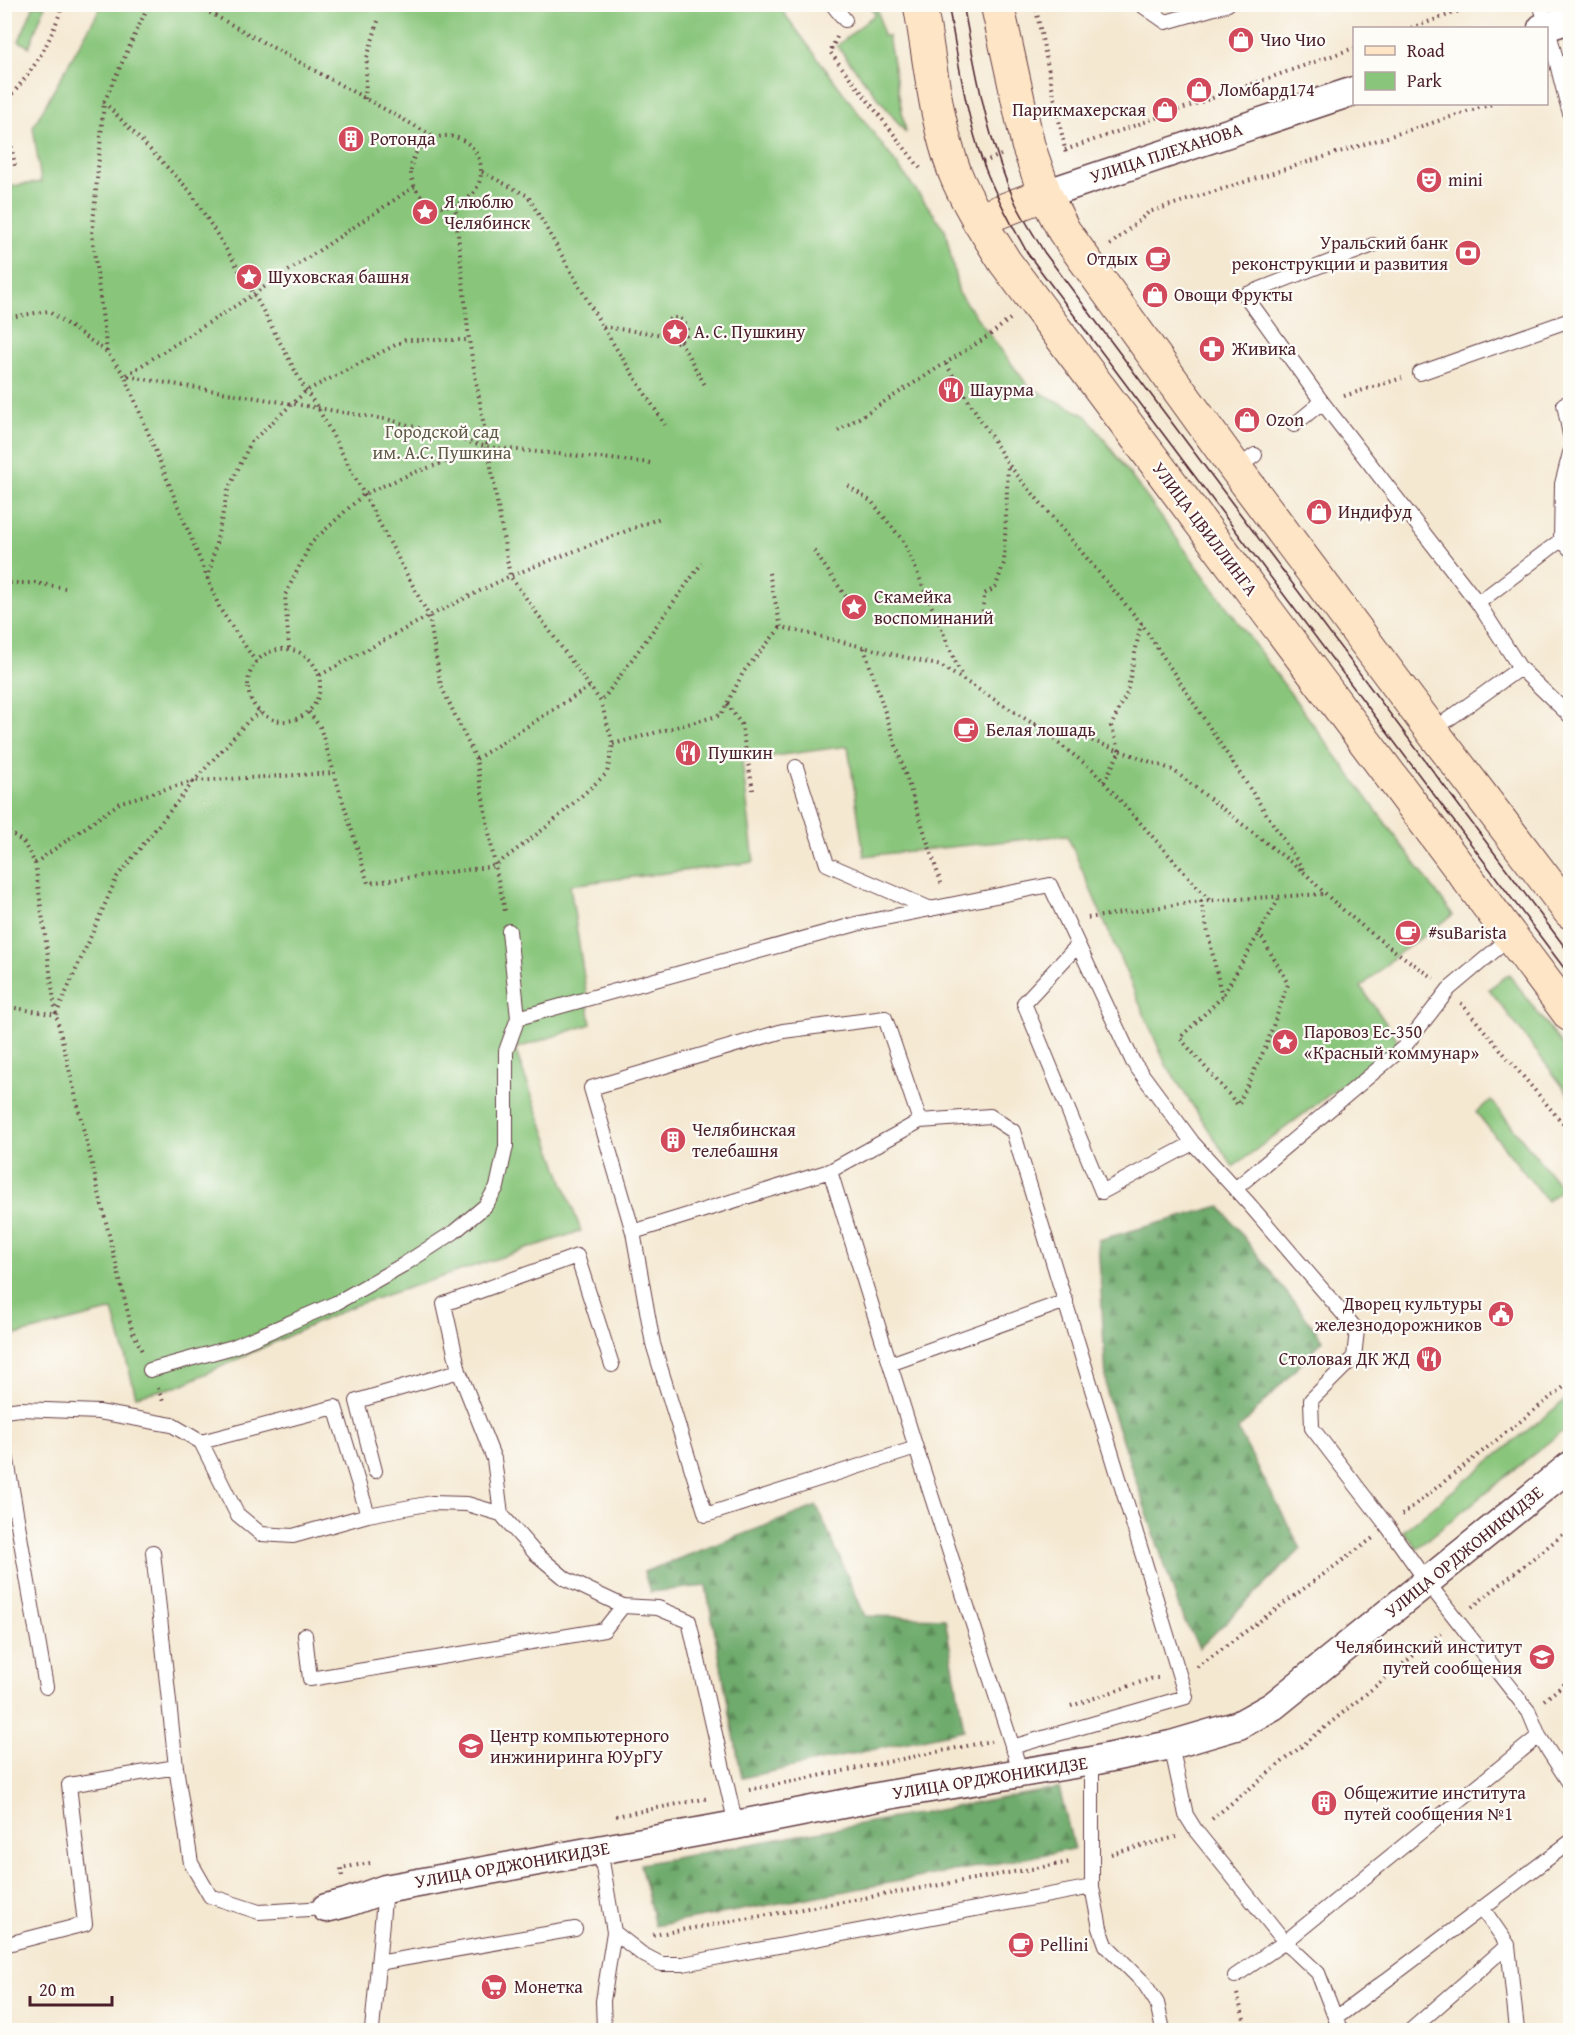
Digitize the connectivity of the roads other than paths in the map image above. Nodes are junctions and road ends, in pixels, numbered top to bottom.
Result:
1 (832, 4) edge
2 (920, 4) edge
3 (997, 4) edge
4 (1140, 4) edge
5 (1228, 4) edge
6 (1550, 19) edge
7 (845, 20) road end
8 (1353, 91) edge
9 (1570, 113) edge
10 (1045, 194) junction
11 (978, 220) junction
12 (1373, 245) dead end
13 (1570, 320) edge
14 (1420, 373) road end
15 (1323, 402) junction
16 (1564, 404) dead end
17 (1294, 425) dead end
18 (1570, 435) edge
19 (1570, 453) edge
20 (1566, 544) edge
21 (1478, 603) junction
22 (1520, 668) junction
23 (1570, 716) edge
24 (1432, 731) junction
25 (796, 767) dead end
26 (931, 909) junction
27 (1570, 912) edge
28 (509, 931) road end
29 (1512, 936) junction
30 (1078, 945) junction
31 (1570, 1015) edge
32 (518, 1018) junction
33 (920, 1121) junction
34 (1193, 1143) junction
35 (830, 1171) junction
36 (1235, 1189) junction
37 (633, 1232) junction
38 (1066, 1301) junction
39 (890, 1364) junction
40 (612, 1365) dead end
41 (150, 1370) road end
42 (459, 1371) junction
43 (4, 1411) edge
44 (201, 1442) junction
45 (4, 1443) edge
46 (916, 1448) junction
47 (1570, 1466) edge
48 (375, 1471) dead end
49 (501, 1514) junction
50 (368, 1515) junction
51 (153, 1552) dead end
52 (1427, 1582) junction
53 (623, 1606) junction
54 (305, 1635) dead end
55 (46, 1687) dead end
56 (1539, 1736) junction
57 (1171, 1745) junction
58 (1014, 1753) junction
59 (1092, 1761) junction
60 (176, 1767) junction
61 (1570, 1784) edge
62 (736, 1825) junction
63 (1570, 1842) edge
64 (600, 1849) junction
65 (1092, 1887) junction
66 (385, 1889) junction
67 (336, 1906) joint
68 (1483, 1909) junction
69 (575, 1929) dead end
70 (614, 1932) junction
71 (1285, 1942) junction
72 (4, 1945) edge
73 (1508, 1946) junction
74 (378, 1963) junction
75 (1236, 1976) road end
76 (1338, 2024) edge
77 (372, 2031) edge
78 (604, 2031) edge
79 (1163, 2031) edge
80 (1411, 2031) edge
81 (1517, 2031) edge

1 - 7 lane
2 - 11 main road, УЛИЦА ЦВИЛЛИНГА
3 - 10 main road
4 - 5 lane
6 - 9 lane
8 - 10 street, УЛИЦА ПЛЕХАНОВА
10 - 11 main road, УЛИЦА ПЛЕХАНОВА
10 - 24 main road
11 - 29 main road, УЛИЦА ЦВИЛЛИНГА
12 - 15 lane
13 - 14 lane
15 - 17 lane
15 - 21 lane
16 - 18 lane
19 - 20 lane
20 - 21 lane
21 - 22 lane
22 - 23 lane
22 - 24 lane
24 - 27 main road
25 - 26 lane
26 - 30 lane
26 - 32 lane
28 - 32 lane
29 - 31 main road, УЛИЦА ЦВИЛЛИНГА
29 - 36 lane
30 - 34 lane
30 - 34 lane
32 - 41 lane
33 - 35 lane
33 - 37 lane
33 - 38 lane
34 - 36 lane
35 - 37 lane
35 - 39 lane
36 - 52 lane
37 - 46 lane
38 - 39 lane
38 - 58 lane
39 - 46 lane
40 - 42 lane
42 - 48 lane
42 - 49 lane
43 - 44 lane
44 - 50 lane
44 - 50 lane
45 - 55 lane
46 - 58 lane
47 - 52 street, УЛИЦА ОРДЖОНИКИДЗЕ
49 - 50 lane
49 - 53 lane
51 - 60 lane
52 - 56 lane
52 - 57 street, УЛИЦА ОРДЖОНИКИДЗЕ
53 - 54 lane
53 - 62 lane
56 - 61 lane
56 - 71 lane
57 - 59 street, УЛИЦА ОРДЖОНИКИДЗЕ
57 - 71 lane
58 - 59 street, УЛИЦА ОРДЖОНИКИДЗЕ
58 - 62 street, УЛИЦА ОРДЖОНИКИДЗЕ
59 - 65 lane
60 - 67 lane
60 - 72 lane
62 - 64 street, УЛИЦА ОРДЖОНИКИДЗЕ
63 - 68 lane
64 - 66 street, УЛИЦА ОРДЖОНИКИДЗЕ
64 - 70 lane
65 - 70 lane
65 - 79 lane
66 - 67 street, УЛИЦА ОРДЖОНИКИДЗЕ
66 - 74 lane
68 - 73 lane
68 - 76 lane
69 - 74 lane
70 - 78 lane
71 - 75 lane
71 - 76 lane
73 - 80 lane
73 - 81 lane
74 - 77 lane

